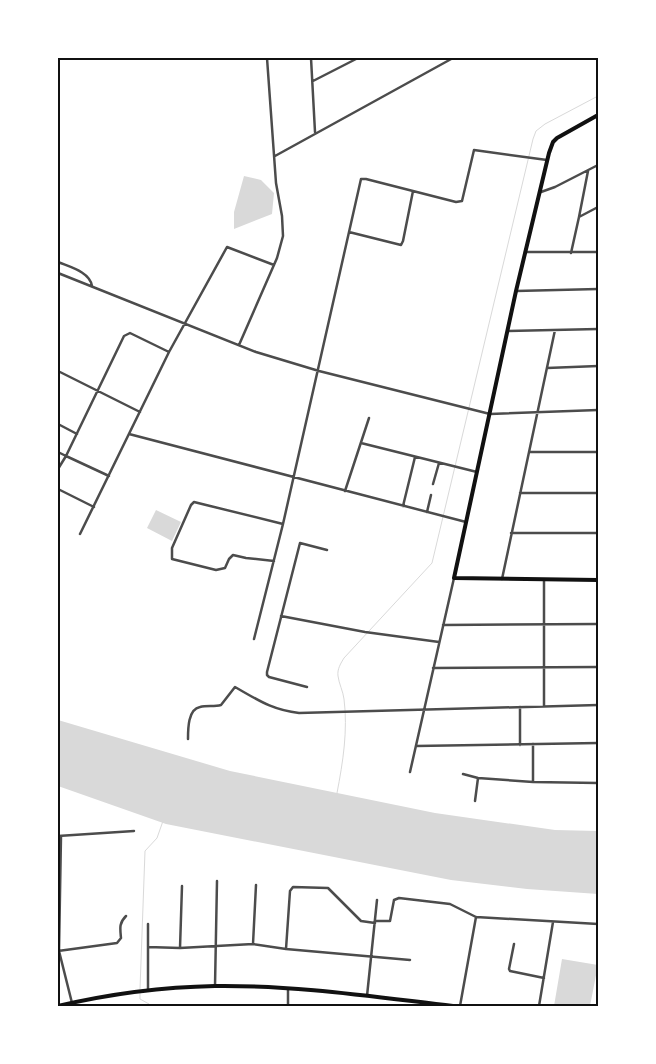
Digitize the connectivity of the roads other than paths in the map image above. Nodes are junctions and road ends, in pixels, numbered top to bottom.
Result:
1 (267, 58) edge
2 (311, 58) edge
3 (358, 58) edge
4 (452, 58) edge
5 (313, 81) junction
6 (598, 115) edge
7 (315, 132) junction
8 (275, 156) junction
9 (547, 160) junction
10 (598, 165) edge
11 (588, 170) junction
12 (413, 191) junction
13 (539, 192) junction
14 (598, 208) edge
15 (579, 217) junction
16 (350, 232) junction
17 (525, 252) junction
18 (598, 252) edge
19 (571, 253) junction
20 (58, 262) edge
21 (274, 265) junction
22 (58, 273) edge
23 (92, 286) junction
24 (598, 290) edge
25 (516, 291) junction
26 (185, 323) junction
27 (598, 329) edge
28 (555, 330) junction
29 (508, 331) junction
30 (239, 345) junction
31 (169, 352) junction
32 (598, 366) edge
33 (547, 368) junction
34 (319, 371) junction
35 (60, 372) dead end
36 (98, 391) junction
37 (598, 410) edge
38 (537, 411) junction
39 (140, 412) junction
40 (490, 414) junction
41 (369, 418) dead end
42 (58, 424) edge
43 (76, 434) junction
44 (130, 434) junction
45 (361, 443) junction
46 (58, 452) edge
47 (529, 452) junction
48 (598, 452) edge
49 (66, 456) junction
50 (415, 457) junction
51 (439, 462) junction
52 (58, 469) edge
53 (477, 472) junction
54 (109, 476) junction
55 (295, 478) junction
56 (433, 484) dead end
57 (58, 489) edge
58 (345, 491) junction
59 (520, 493) junction
60 (598, 493) edge
61 (431, 495) dead end
62 (94, 506) junction
63 (403, 506) junction
64 (427, 512) junction
65 (466, 522) junction
66 (283, 524) junction
67 (511, 533) junction
68 (598, 533) edge
69 (80, 534) dead end
70 (327, 550) dead end
71 (274, 561) junction
72 (454, 578) junction
73 (502, 579) junction
74 (544, 580) junction
75 (598, 580) edge
76 (281, 616) junction
77 (544, 624) junction
78 (598, 624) edge
79 (443, 625) junction
80 (254, 640) dead end
81 (439, 642) junction
82 (598, 667) edge
83 (433, 668) junction
84 (544, 668) junction
85 (307, 687) dead end
86 (544, 706) junction
87 (598, 706) edge
88 (520, 707) junction
89 (424, 711) junction
90 (188, 739) dead end
91 (598, 743) edge
92 (533, 744) junction
93 (520, 745) junction
94 (416, 746) junction
95 (410, 772) dead end
96 (462, 774) dead end
97 (478, 778) junction
98 (533, 782) junction
99 (598, 783) edge
100 (475, 801) dead end
101 (134, 831) dead end
102 (59, 836) edge
103 (217, 881) dead end
104 (256, 885) dead end
105 (182, 886) dead end
106 (377, 900) dead end
107 (126, 916) dead end
108 (476, 917) junction
109 (376, 922) junction
110 (553, 922) junction
111 (148, 924) dead end
112 (598, 924) edge
113 (253, 944) junction
114 (514, 944) dead end
115 (216, 945) junction
116 (148, 947) junction
117 (180, 948) junction
118 (286, 949) junction
119 (58, 951) edge
120 (372, 956) junction
121 (410, 960) dead end
122 (544, 978) junction
123 (215, 986) junction
124 (288, 989) junction
125 (148, 990) junction
126 (367, 996) junction
127 (72, 1003) junction
128 (428, 1005) edge
129 (58, 1006) edge
130 (288, 1006) edge
131 (453, 1006) edge
132 (460, 1006) edge
133 (539, 1006) edge

1 - 8 street
2 - 5 street
3 - 5 street
4 - 7 street
5 - 7 street
6 - 9 main road
7 - 8 street
8 - 21 street
9 - 12 street
9 - 13 main road
10 - 11 street
11 - 13 street
11 - 15 street
12 - 16 street
12 - 16 street
13 - 17 main road
14 - 15 street
15 - 19 street
16 - 34 street
17 - 19 street
17 - 25 main road
18 - 19 street
20 - 23 street
21 - 26 street
21 - 30 street
22 - 23 street
23 - 26 street
24 - 25 street
25 - 29 main road
26 - 30 street
26 - 31 street
27 - 28 street
28 - 29 street
28 - 33 street
29 - 40 main road
30 - 34 street
31 - 36 street
31 - 39 street
32 - 33 street
33 - 38 street
34 - 40 street
34 - 55 street
35 - 36 street
36 - 39 street
36 - 43 street
37 - 38 street
38 - 40 street
38 - 47 street
39 - 44 street
40 - 53 main road
41 - 45 street
42 - 43 street
43 - 49 street
44 - 54 street
44 - 55 street
45 - 50 street
45 - 58 street
46 - 49 street
47 - 48 street
47 - 59 street
49 - 52 street
49 - 54 street
50 - 51 street
50 - 63 street
51 - 53 street
51 - 56 street
53 - 65 main road
54 - 62 street
55 - 58 street
55 - 66 street
57 - 62 street
58 - 63 street
59 - 60 street
59 - 67 street
61 - 64 street
62 - 69 street
63 - 64 street
64 - 65 street
65 - 72 main road
66 - 71 street
66 - 71 street
67 - 68 street
67 - 73 street
70 - 76 street
71 - 80 street
72 - 73 main road
72 - 79 street
73 - 74 main road
74 - 75 main road
74 - 77 street
76 - 81 street
76 - 85 street
77 - 78 street
77 - 79 street
77 - 84 street
79 - 81 street
81 - 83 street
82 - 84 street
83 - 84 street
83 - 89 street
84 - 86 street
86 - 87 street
86 - 88 street
88 - 89 street
88 - 93 street
89 - 90 street
89 - 94 street
91 - 92 street
92 - 93 street
92 - 98 street
93 - 94 street
94 - 95 street
96 - 97 street
97 - 98 street
97 - 100 street
98 - 99 street
101 - 102 street
102 - 119 street
103 - 115 street
104 - 113 street
105 - 117 street
106 - 109 street
107 - 119 street
108 - 109 street
108 - 110 street
108 - 132 street
109 - 118 street
109 - 120 street
110 - 112 street
110 - 122 street
111 - 116 street
113 - 115 street
113 - 118 street
114 - 122 street
115 - 117 street
115 - 123 street
116 - 117 street
116 - 125 street
118 - 120 street
119 - 127 street
120 - 121 street
120 - 126 street
122 - 133 street
123 - 124 main road
123 - 125 main road
124 - 126 main road
124 - 130 street
125 - 127 main road
126 - 128 main road
127 - 129 main road
128 - 131 main road

